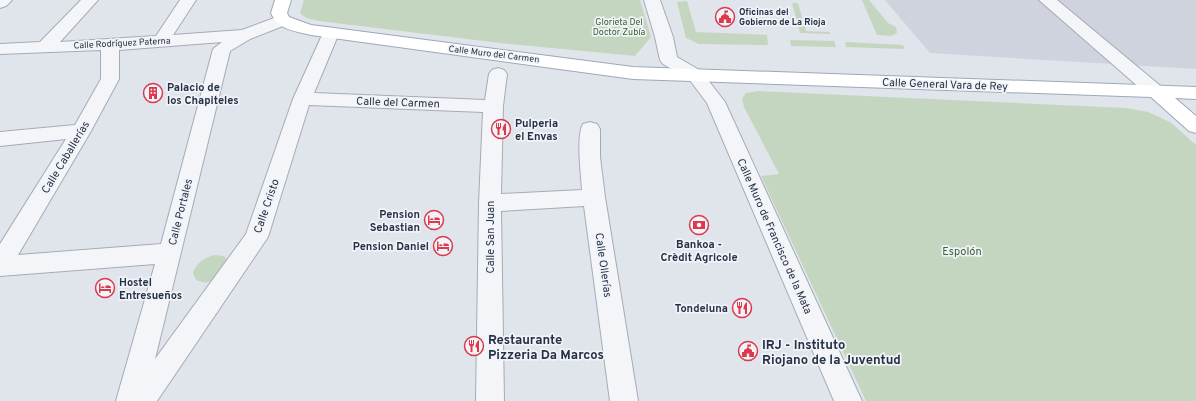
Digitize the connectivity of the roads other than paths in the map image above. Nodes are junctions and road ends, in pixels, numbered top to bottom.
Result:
1 (4, 0) edge
2 (90, 0) edge
3 (188, 0) edge
4 (282, 0) edge
5 (652, 0) edge
6 (1047, 0) edge
7 (0, 3) edge
8 (289, 23) junction
9 (331, 34) junction
10 (244, 35) junction
11 (161, 41) junction
12 (110, 45) junction
13 (45, 47) junction
14 (0, 49) edge
15 (498, 74) dead end
16 (695, 75) junction
17 (1156, 92) junction
18 (1196, 93) edge
19 (302, 99) junction
20 (493, 106) junction
21 (1196, 126) edge
22 (590, 129) dead end
23 (81, 131) junction
24 (0, 139) edge
25 (594, 197) junction
26 (490, 203) junction
27 (170, 253) junction
28 (0, 265) edge
29 (130, 401) edge
30 (141, 401) edge
31 (490, 401) edge
32 (624, 401) edge
33 (848, 401) edge

1 - 7 street
2 - 13 street
3 - 11 street
4 - 8 main road
5 - 16 street
6 - 17 street
8 - 9 main road, Calle Muro del Carmen
8 - 10 street
9 - 16 main road, Calle Muro del Carmen
9 - 19 street, Calle Cristo
10 - 11 street, Calle Rodríguez Paterna
10 - 27 street, Calle Portales
11 - 12 street, Calle Rodríguez Paterna
12 - 13 street, Calle Rodríguez Paterna
12 - 23 street, Calle Caballerías
13 - 14 street, Calle Rodríguez Paterna
15 - 20 street, Calle San Juan
16 - 17 main road, Calle General Vara de Rey
16 - 33 street, Calle Muro de Francisco de la Mata
17 - 18 main road, Calle General Vara de Rey
17 - 21 main road
19 - 20 street, Calle del Carmen
19 - 30 street, Calle Cristo
20 - 26 street, Calle San Juan
22 - 25 street, Calle Ollerías
23 - 24 street
23 - 28 street, Calle Caballerías
25 - 26 street
25 - 32 street, Calle Ollerías
26 - 31 street, Calle San Juan
27 - 28 street
27 - 29 street, Calle Portales

